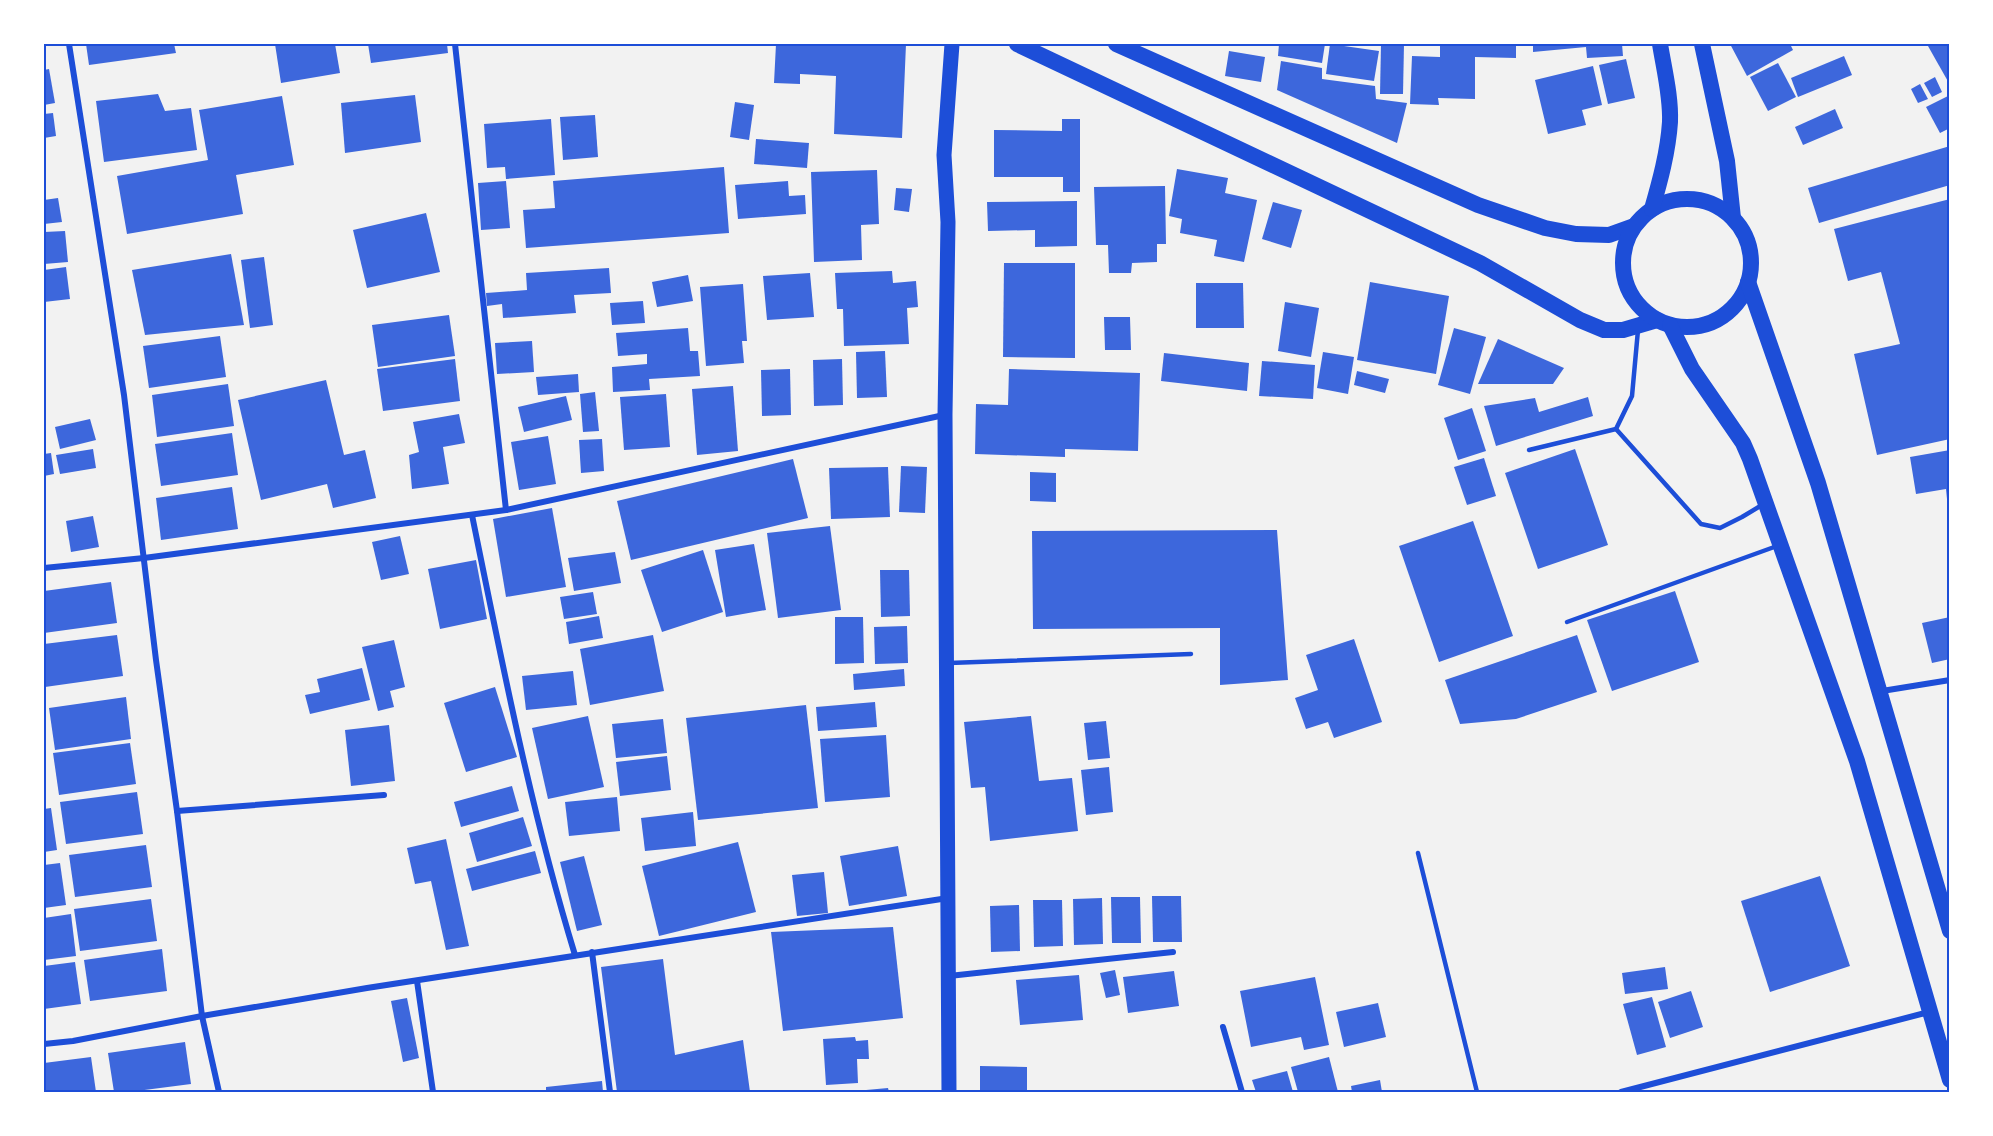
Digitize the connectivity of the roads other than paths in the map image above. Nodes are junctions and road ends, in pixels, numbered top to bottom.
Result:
1 (69, 44) edge
2 (455, 44) edge
3 (951, 44) edge
4 (1017, 44) edge
5 (1116, 44) edge
6 (1660, 44) edge
7 (1702, 44) edge
8 (1652, 209) junction
9 (1733, 218) junction
10 (1634, 226) junction
11 (1748, 282) junction
12 (1664, 322) junction
13 (1639, 327) junction
14 (945, 415) junction
15 (1616, 429) junction
16 (1529, 450) dead end
17 (1765, 503) junction
18 (506, 510) junction
19 (472, 515) junction
20 (1780, 545) junction
21 (144, 558) junction
22 (44, 568) edge
23 (1568, 622) dead end
24 (1191, 654) dead end
25 (947, 663) junction
26 (1950, 680) edge
27 (1880, 692) junction
28 (384, 795) dead end
29 (177, 811) junction
30 (1418, 853) dead end
31 (949, 898) junction
32 (1950, 931) edge
33 (592, 952) junction
34 (1173, 952) dead end
35 (575, 955) junction
36 (949, 976) junction
37 (417, 981) junction
38 (1930, 1012) junction
39 (202, 1016) junction
40 (1223, 1027) dead end
41 (44, 1044) edge
42 (1950, 1080) edge
43 (219, 1092) edge
44 (433, 1092) edge
45 (610, 1092) edge
46 (948, 1092) edge
47 (1242, 1092) edge
48 (1476, 1092) edge
49 (1621, 1092) edge

1 - 21 street
2 - 18 street
3 - 14 main road
4 - 13 highway
5 - 10 highway
6 - 8 highway
7 - 9 highway
8 - 9 highway
8 - 10 highway
9 - 11 highway
10 - 12 highway
11 - 12 highway
11 - 27 highway
12 - 13 highway
12 - 17 highway
13 - 15 lane
14 - 18 street
14 - 25 main road
15 - 16 lane
15 - 17 lane
17 - 20 highway
18 - 19 street
19 - 21 street
19 - 35 street
20 - 23 lane
20 - 38 highway
21 - 22 street
21 - 29 street
24 - 25 lane
25 - 31 main road
26 - 27 street
27 - 32 highway
28 - 29 street
29 - 39 street
30 - 48 lane
31 - 33 street
31 - 36 main road
33 - 35 street
33 - 45 street
34 - 36 street
35 - 37 street
36 - 46 main road
37 - 39 street
37 - 44 street
38 - 42 highway
38 - 49 street
39 - 41 street
39 - 43 street
40 - 47 street

